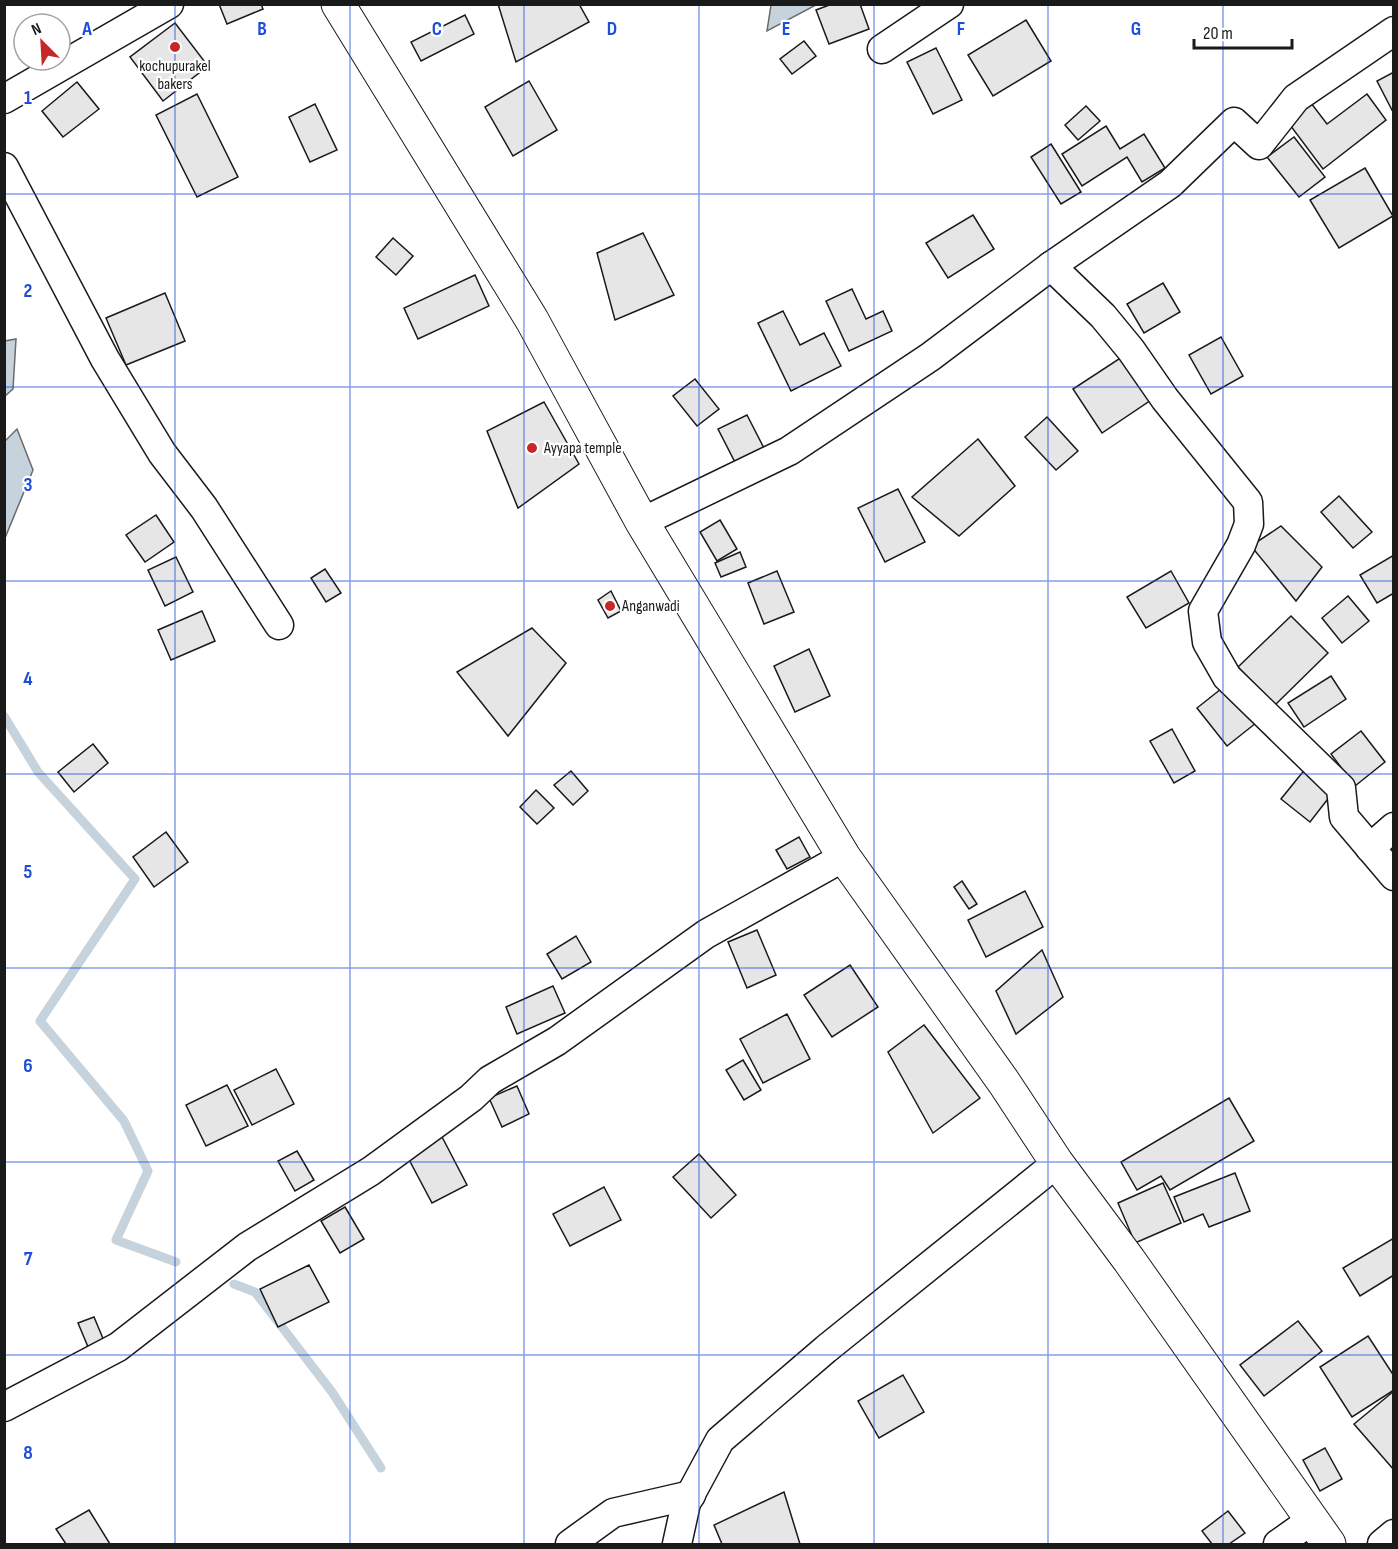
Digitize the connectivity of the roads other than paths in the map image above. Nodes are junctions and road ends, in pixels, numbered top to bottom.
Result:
1 (169, 4) edge
2 (338, 4) edge
3 (949, 4) edge
4 (1394, 31) edge
5 (882, 49) dead end
6 (4, 99) edge
7 (4, 167) edge
8 (1051, 266) junction
9 (642, 522) junction
10 (279, 625) dead end
11 (1394, 827) edge
12 (1370, 848) junction
13 (844, 857) junction
14 (1394, 876) edge
15 (1057, 1163) junction
16 (4, 1407) edge
17 (692, 1495) junction
18 (1320, 1532) edge
19 (1394, 1534) edge
20 (570, 1545) edge
21 (677, 1545) edge
22 (1278, 1545) edge
23 (1382, 1545) edge

1 - 6 street
2 - 9 main road
3 - 5 street
4 - 8 street
7 - 10 street
8 - 9 street
8 - 12 street
9 - 13 main road
11 - 12 street
12 - 14 street
13 - 15 main road
13 - 16 street
15 - 17 street
15 - 18 main road
17 - 20 street
17 - 21 street
18 - 22 street
19 - 23 street

